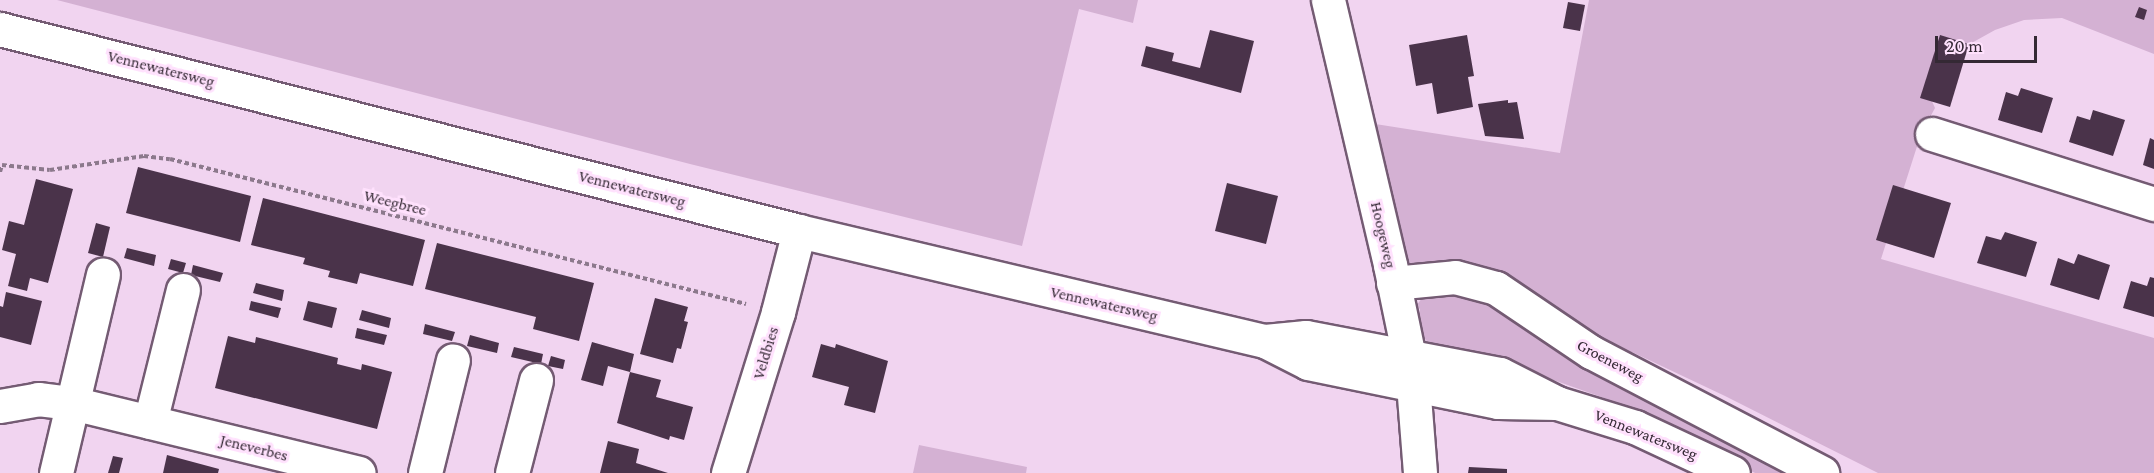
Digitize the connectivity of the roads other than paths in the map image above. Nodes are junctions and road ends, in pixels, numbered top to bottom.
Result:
1 (1328, 0) edge
2 (0, 29) edge
3 (1932, 134) dead end
4 (2154, 204) edge
5 (799, 231) junction
6 (103, 274) dead end
7 (1394, 283) junction
8 (183, 290) dead end
9 (453, 360) dead end
10 (1411, 372) junction
11 (536, 380) dead end
12 (72, 403) junction
13 (0, 406) edge
14 (150, 422) junction
15 (56, 473) edge
16 (359, 473) edge
17 (425, 473) edge
18 (512, 473) edge
19 (728, 473) edge
20 (1420, 473) edge
21 (1732, 473) edge
22 (1822, 473) edge

1 - 7 street, Hoogeweg
2 - 5 street, Vennewatersweg
3 - 4 street
5 - 10 street, Vennewatersweg
5 - 19 street, Veldbies
6 - 12 street
7 - 10 street, Hoogeweg
7 - 22 street, Groeneweg
8 - 14 street
9 - 17 street
10 - 20 street, Hoogeweg
10 - 21 street, Vennewatersweg
11 - 18 street
12 - 13 street, Jeneverbes
12 - 14 street, Jeneverbes
12 - 15 street
14 - 16 street, Jeneverbes

